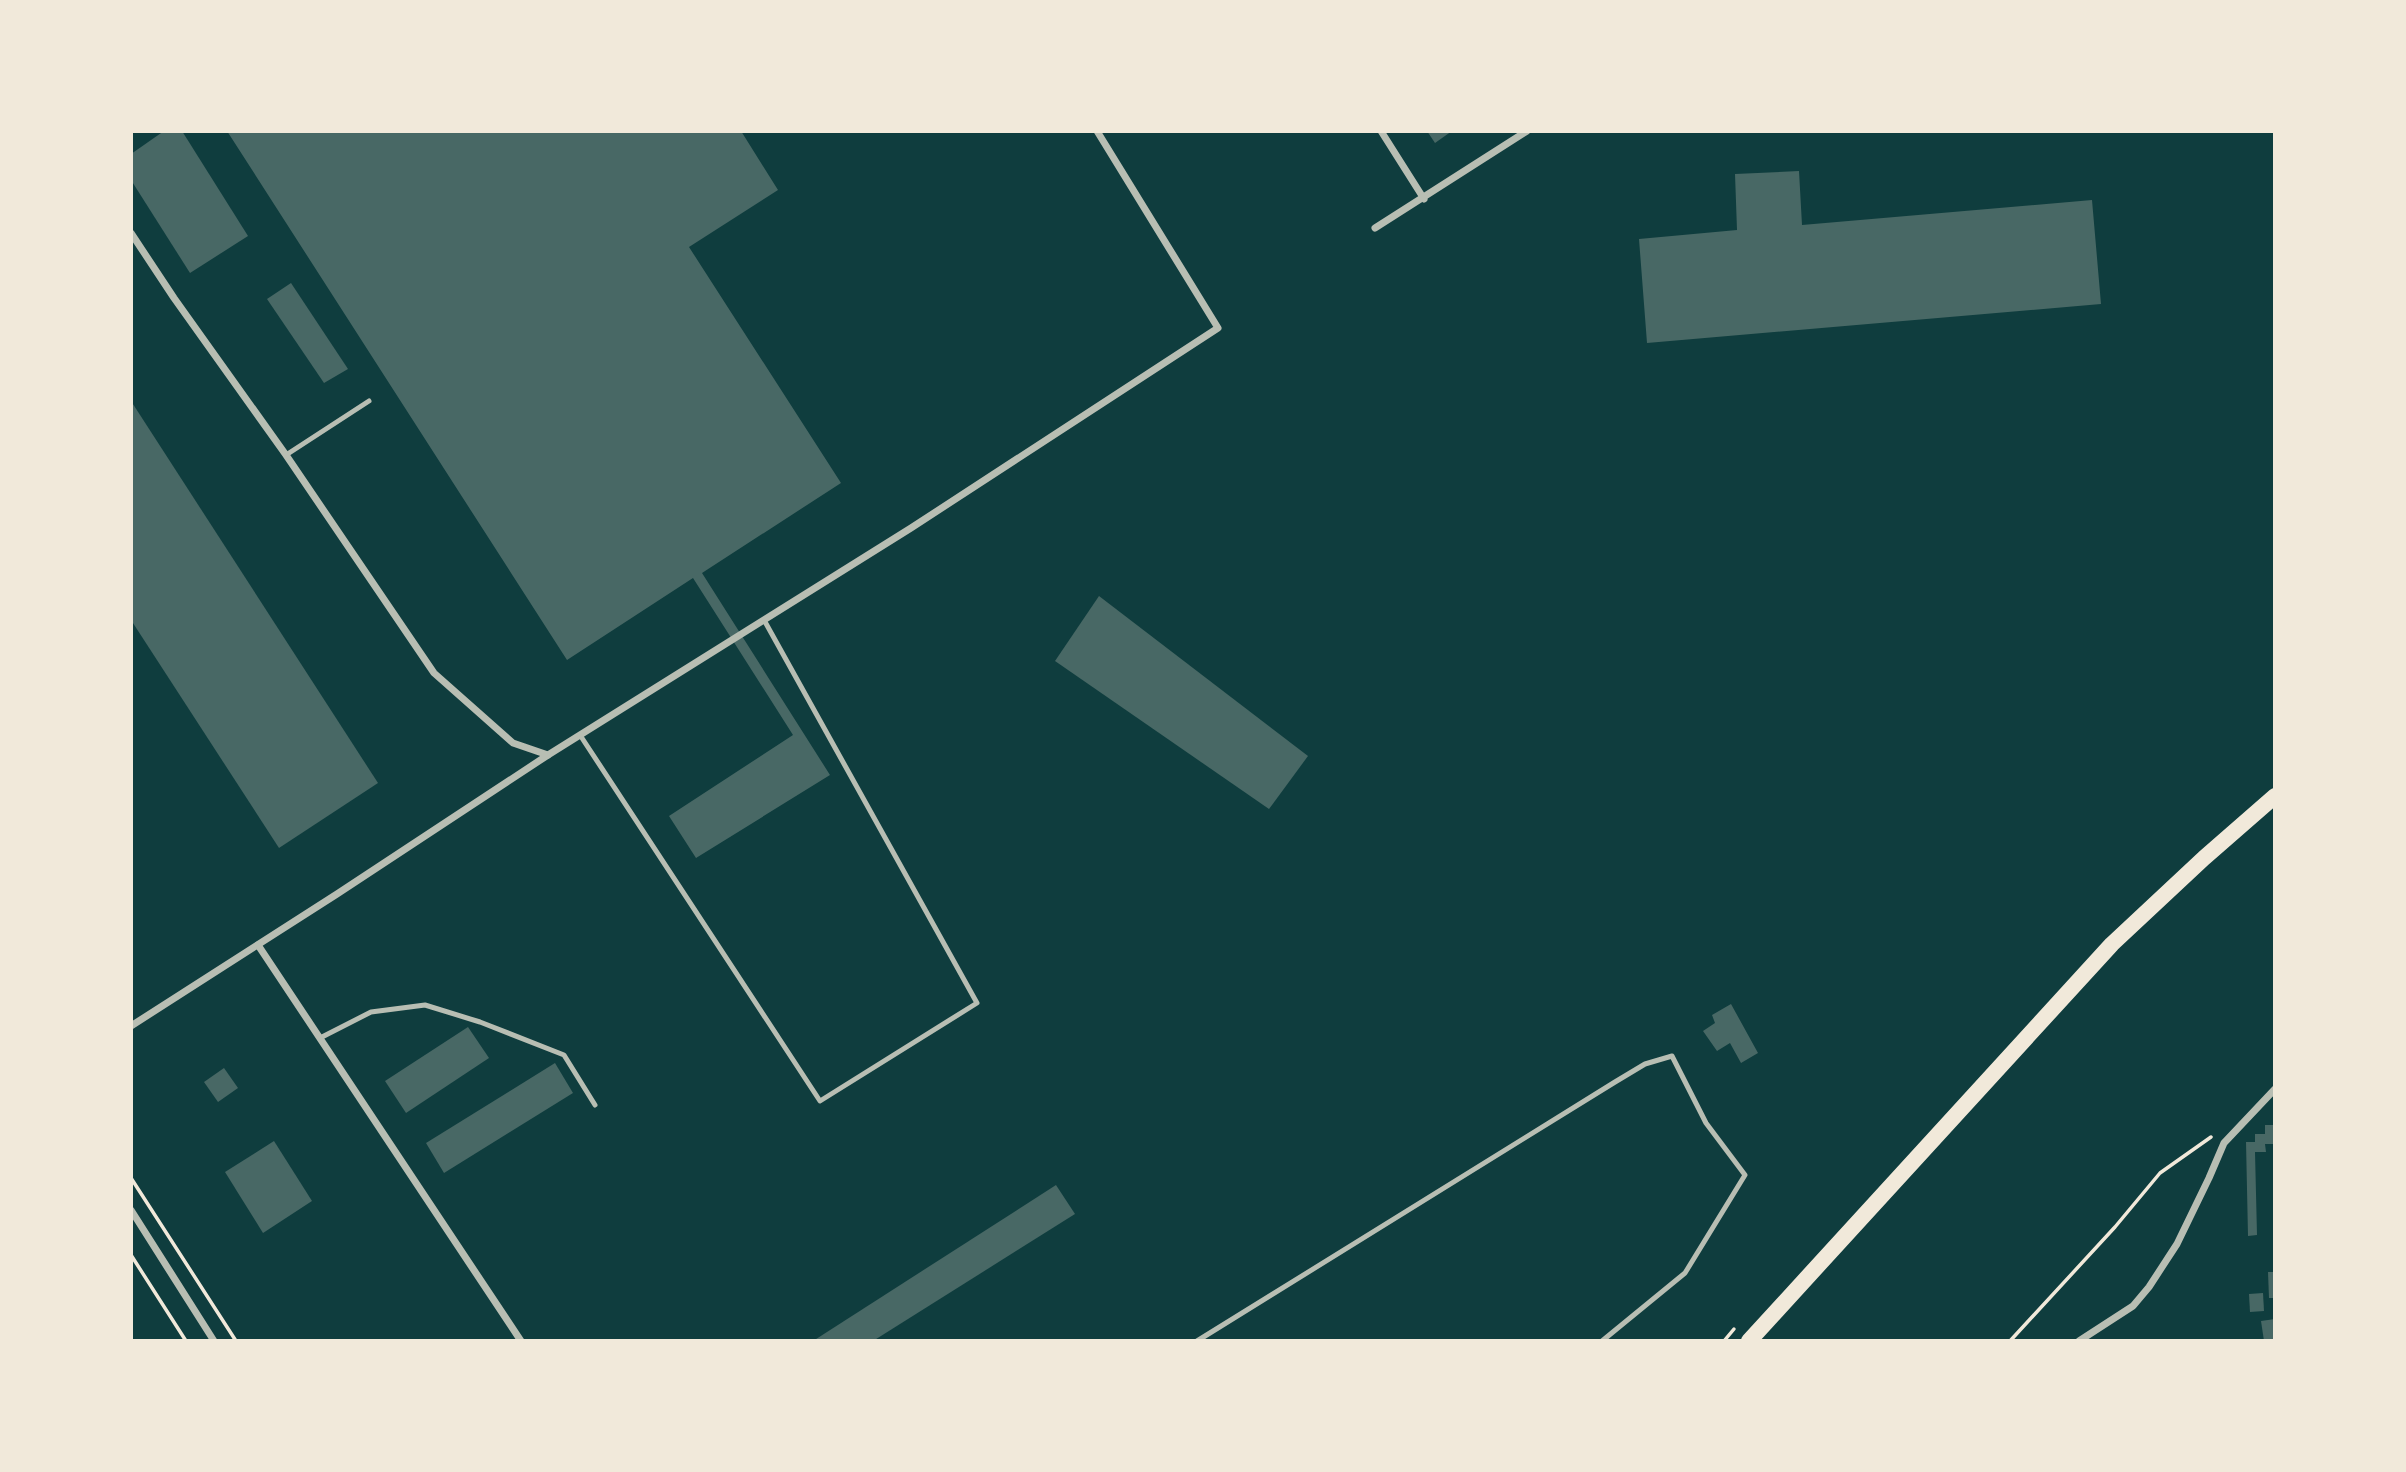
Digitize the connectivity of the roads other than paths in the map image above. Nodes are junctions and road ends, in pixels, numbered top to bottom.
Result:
1 (1097, 131) edge
2 (1381, 131) edge
3 (1527, 131) edge
4 (1424, 199) junction
5 (1375, 228) dead end
6 (131, 233) edge
7 (369, 401) dead end
8 (286, 455) junction
9 (764, 620) junction
10 (580, 735) junction
11 (548, 755) junction
12 (2275, 796) edge
13 (258, 945) junction
14 (131, 1026) edge
15 (320, 1038) junction
16 (2275, 1089) edge
17 (595, 1105) dead end
18 (131, 1210) edge
19 (215, 1341) edge
20 (521, 1341) edge
21 (1197, 1341) edge
22 (1602, 1341) edge
23 (1749, 1341) edge
24 (2079, 1341) edge

1 - 9 street
2 - 4 street
3 - 4 street
4 - 5 street
6 - 8 street
7 - 8 lane
8 - 11 street
9 - 10 street
9 - 10 lane
10 - 11 street
11 - 13 street
12 - 23 main road
13 - 14 street
13 - 15 street
15 - 17 lane
15 - 20 street
16 - 24 street
18 - 19 street
21 - 22 lane

